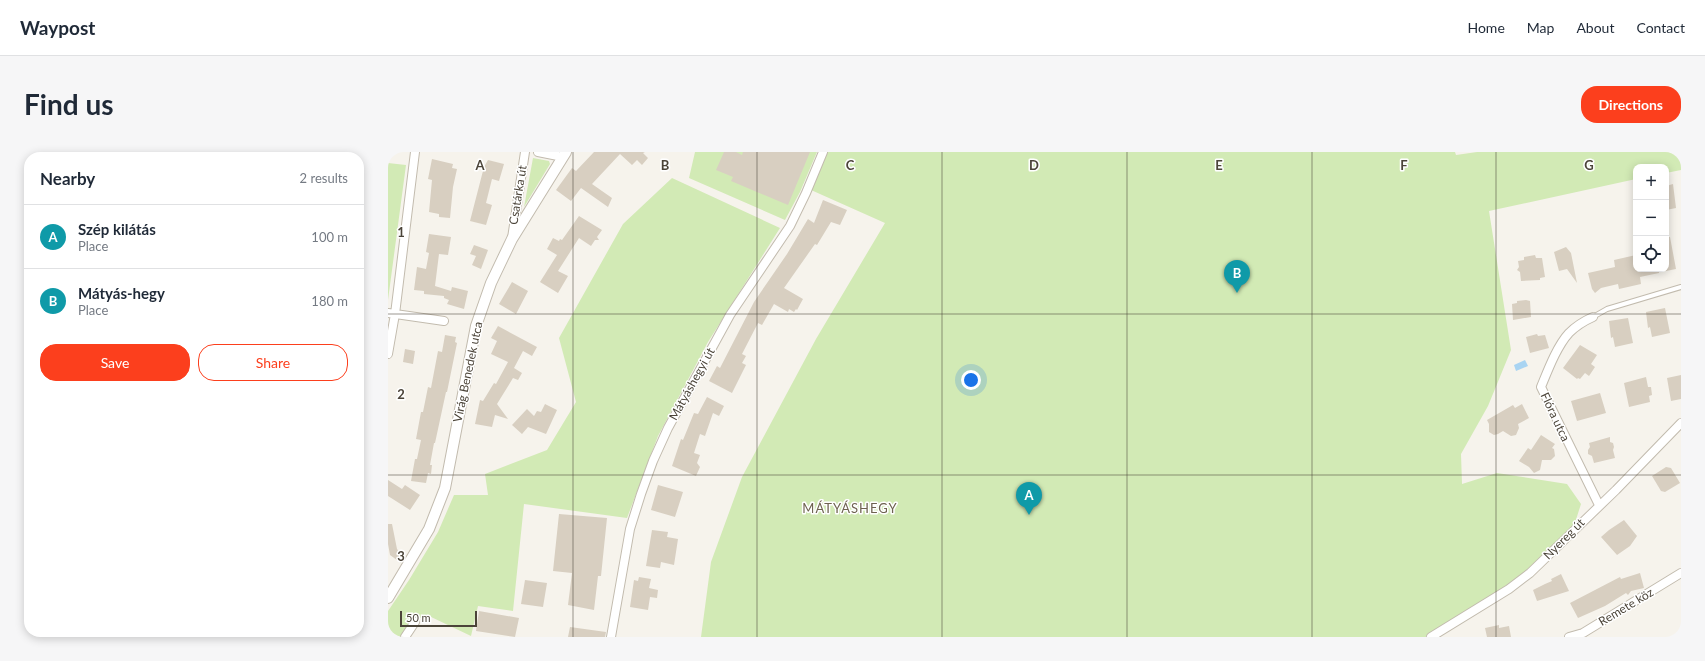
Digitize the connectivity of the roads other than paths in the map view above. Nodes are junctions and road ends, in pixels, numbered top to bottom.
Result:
1 (415, 152) edge
2 (525, 152) edge
3 (538, 152) edge
4 (823, 152) edge
5 (564, 154) edge
6 (512, 239) junction
7 (1681, 287) edge
8 (392, 314) edge
9 (1593, 317) joint
10 (444, 321) dead end
11 (388, 354) edge
12 (1681, 423) edge
13 (1599, 505) junction
14 (1681, 573) edge
15 (389, 595) edge
16 (415, 622) dead end
17 (404, 637) edge
18 (611, 637) edge
19 (1431, 637) edge
20 (1569, 637) edge

1 - 8 street
2 - 6 street, Csatárka út
3 - 5 street
4 - 18 street, Mátyáshegyi út
5 - 6 street, Virág Benedek utca
6 - 15 street, Virág Benedek utca
7 - 9 lane, Flóra utca
8 - 10 street
8 - 11 street
9 - 13 street, Flóra utca
12 - 13 street, Nyereg út
13 - 19 street, Nyereg út
14 - 20 street, Remete köz
16 - 17 street

